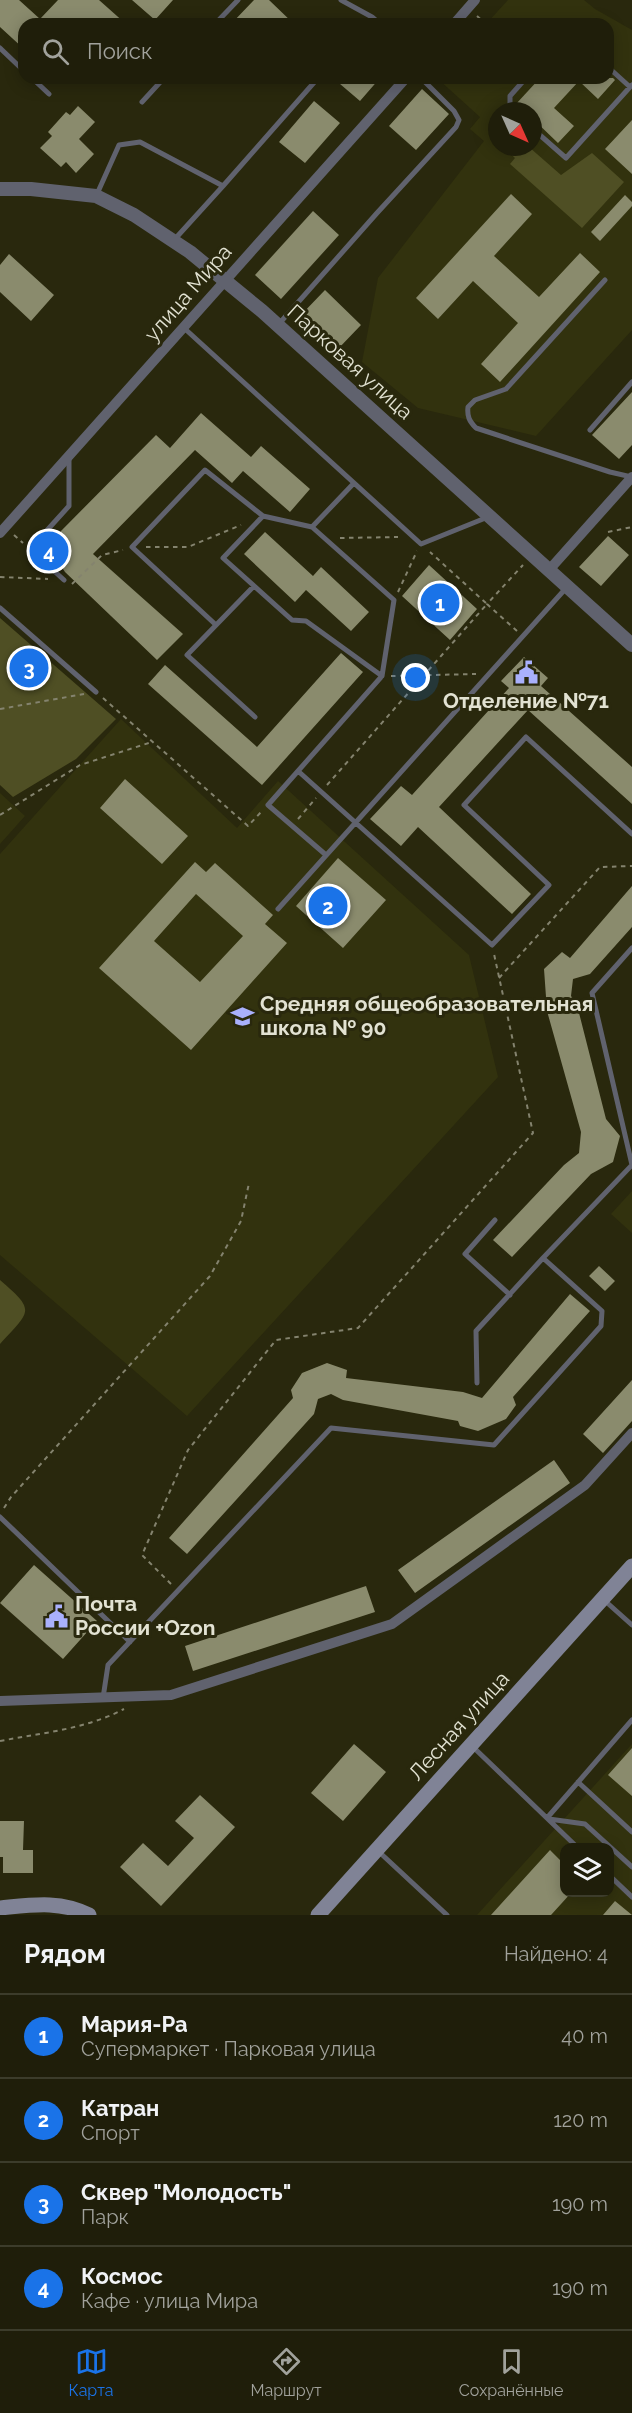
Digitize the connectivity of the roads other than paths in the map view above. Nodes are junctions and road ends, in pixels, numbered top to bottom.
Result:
1 (238, 0) edge
2 (341, 0) edge
3 (475, 0) edge
4 (372, 17) edge
5 (221, 18) edge
6 (459, 18) edge
7 (0, 48) edge
8 (18, 65) edge
9 (614, 72) edge
10 (38, 84) edge
11 (158, 84) edge
12 (313, 84) edge
13 (401, 84) edge
14 (427, 84) edge
15 (521, 84) edge
16 (631, 86) edge
17 (49, 94) dead end
18 (142, 102) dead end
19 (510, 102) edge
20 (542, 137) edge
21 (223, 186) junction
22 (0, 189) edge
23 (96, 196) junction
24 (174, 240) junction
25 (225, 279) junction
26 (605, 280) dead end
27 (278, 326) junction
28 (184, 328) junction
29 (632, 382) edge
30 (590, 429) dead end
31 (69, 457) junction
32 (632, 477) edge
33 (354, 483) junction
34 (263, 516) junction
35 (489, 516) junction
36 (312, 527) junction
37 (2, 530) edge
38 (549, 570) junction
39 (64, 580) dead end
40 (254, 586) junction
41 (567, 587) junction
42 (0, 608) edge
43 (216, 625) junction
44 (632, 645) edge
45 (382, 676) junction
46 (96, 693) road end
47 (255, 717) dead end
48 (298, 771) junction
49 (355, 822) junction
50 (632, 834) edge
51 (326, 855) junction
52 (278, 909) dead end
53 (632, 948) edge
54 (495, 1220) dead end
55 (543, 1258) junction
56 (510, 1295) junction
57 (477, 1383) dead end
58 (632, 1433) edge
59 (0, 1516) edge
60 (632, 1566) edge
61 (603, 1599) junction
62 (632, 1625) edge
63 (130, 1642) junction
64 (103, 1698) junction
65 (0, 1701) edge
66 (632, 1719) edge
67 (471, 1745) junction
68 (578, 1782) junction
69 (547, 1818) junction
70 (632, 1832) edge
71 (573, 1843) edge
72 (376, 1849) junction
73 (632, 1867) edge
74 (614, 1881) edge
75 (632, 1897) edge
76 (0, 1908) edge
77 (89, 1915) edge
78 (318, 1915) edge
79 (447, 1915) edge

1 - 5 lane
2 - 4 lane
3 - 6 street
7 - 8 lane
9 - 16 lane
10 - 17 lane
11 - 18 lane
12 - 21 lane
13 - 25 street, улица Мира
14 - 27 lane
15 - 19 lane
16 - 20 lane
21 - 23 lane
21 - 24 lane
22 - 23 street, Парковая улица
23 - 24 street, Парковая улица
24 - 25 street, Парковая улица
25 - 27 street, Парковая улица
25 - 28 street, улица Мира
26 - 32 lane
27 - 35 street, Парковая улица
28 - 31 street, улица Мира
28 - 33 lane
29 - 30 lane
31 - 37 street, улица Мира
31 - 39 lane
32 - 38 street
33 - 35 lane
33 - 36 lane
34 - 36 lane
34 - 40 lane
34 - 43 lane
35 - 38 street, Парковая улица
36 - 45 lane
38 - 41 street, Парковая улица
40 - 43 lane
40 - 45 lane
41 - 44 street, Парковая улица
41 - 49 lane
42 - 46 lane
43 - 47 lane
45 - 48 lane
48 - 49 lane
48 - 51 lane
49 - 50 lane
49 - 51 lane
51 - 52 lane
53 - 55 lane
54 - 56 lane
55 - 56 lane
55 - 63 lane
56 - 57 lane
58 - 64 street
59 - 63 lane
60 - 61 main road, Лесная улица
61 - 62 lane
61 - 67 main road, Лесная улица
63 - 64 lane
64 - 65 street
66 - 68 lane
67 - 69 lane
67 - 72 main road, Лесная улица
68 - 69 lane
68 - 70 lane
69 - 71 lane
69 - 73 lane
72 - 78 main road, Лесная улица
72 - 79 lane
74 - 75 lane
76 - 77 main road

